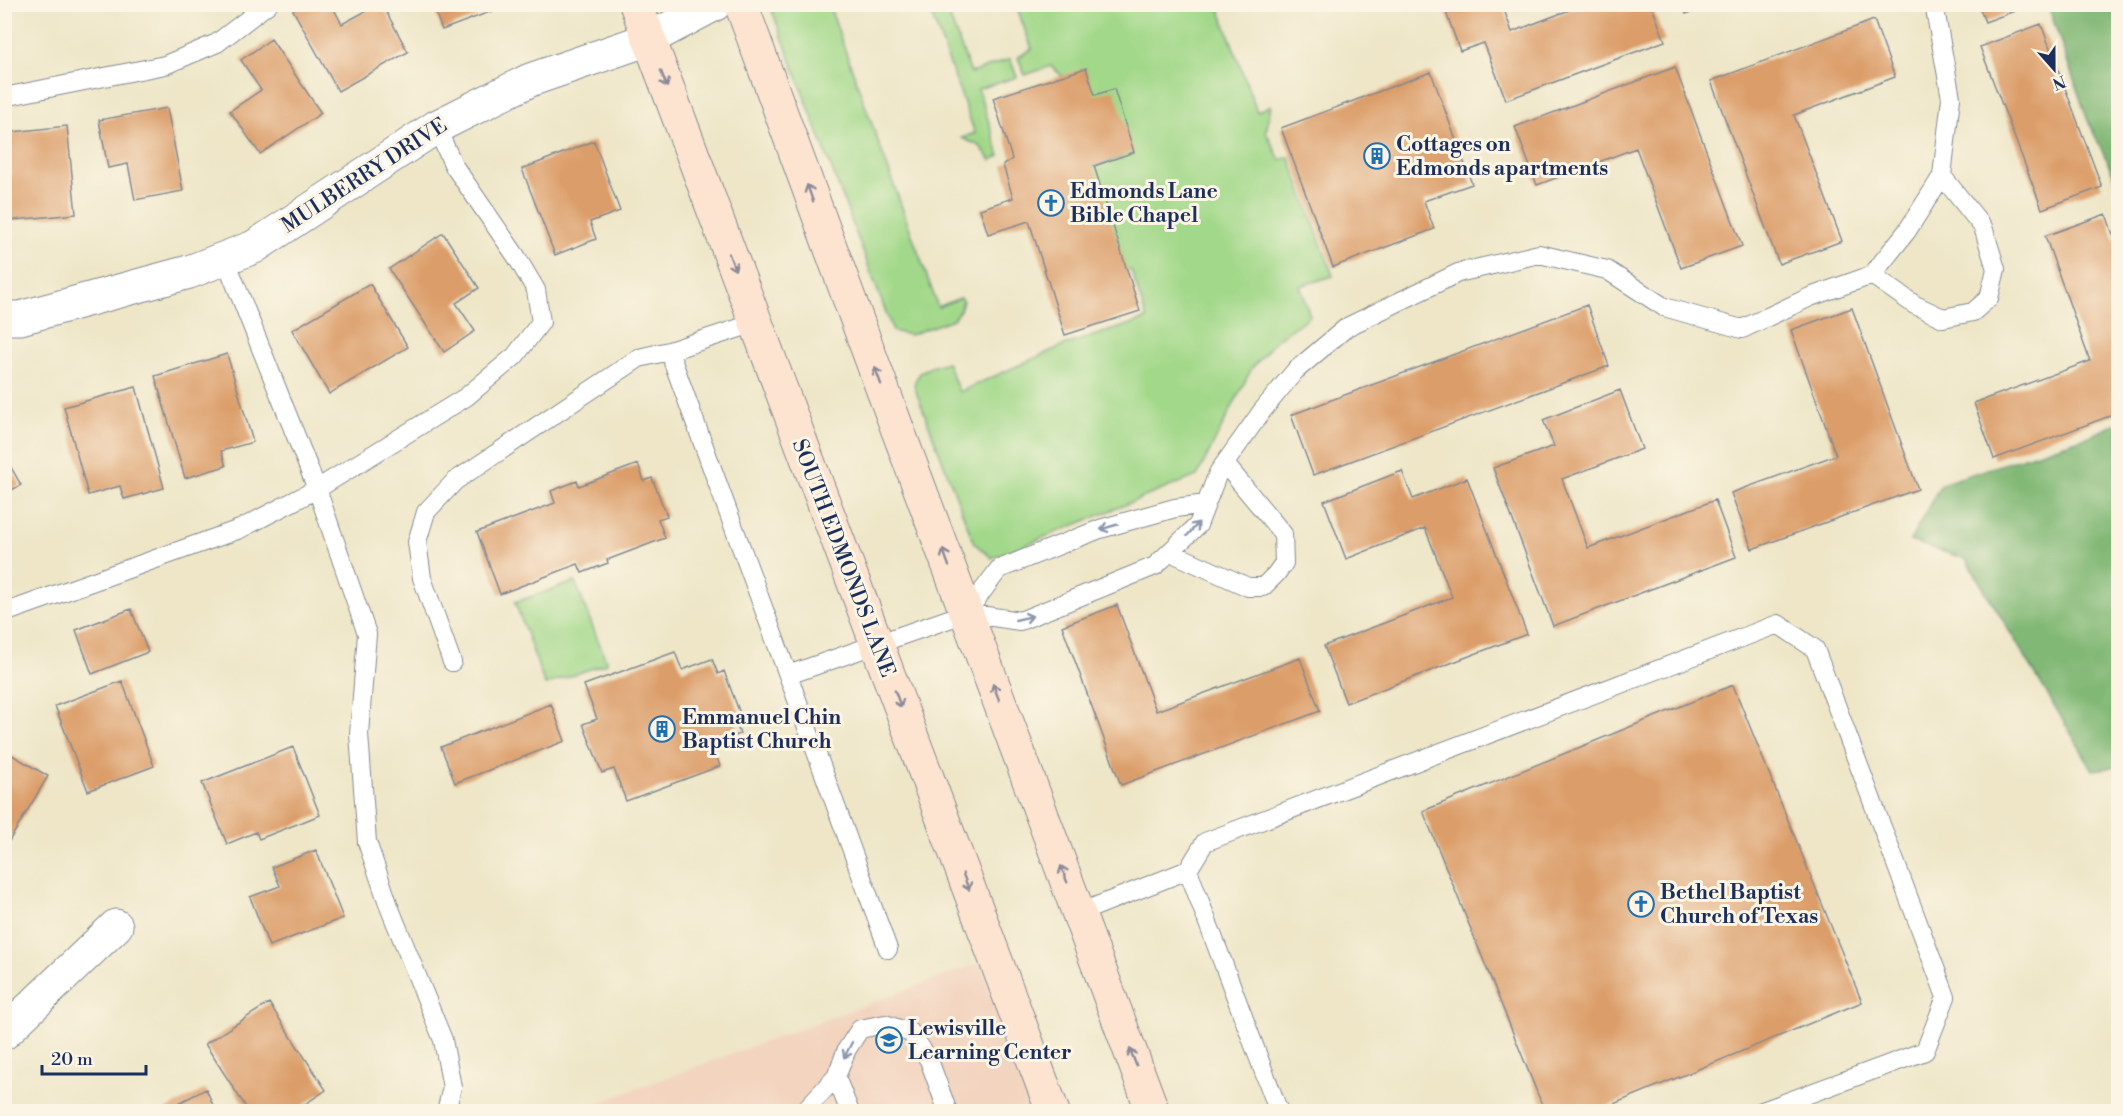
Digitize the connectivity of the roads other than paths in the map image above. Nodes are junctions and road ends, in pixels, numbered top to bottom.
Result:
1 (268, 4) edge
2 (636, 4) edge
3 (714, 4) edge
4 (741, 4) edge
5 (1934, 4) edge
6 (649, 39) junction
7 (4, 97) edge
8 (435, 127) junction
9 (1942, 176) junction
10 (225, 258) junction
11 (1872, 274) junction
12 (4, 318) edge
13 (755, 323) junction
14 (669, 351) junction
15 (1225, 464) junction
16 (317, 489) junction
17 (1206, 504) junction
18 (1170, 552) junction
19 (4, 613) edge
20 (966, 613) junction
21 (877, 645) junction
22 (452, 662) dead end
23 (788, 675) junction
24 (1188, 870) junction
25 (1079, 913) junction
26 (116, 926) dead end
27 (888, 949) dead end
28 (4, 1033) edge
29 (836, 1077) junction
30 (446, 1112) edge
31 (803, 1112) edge
32 (850, 1112) edge
33 (948, 1112) edge
34 (1053, 1112) edge
35 (1153, 1112) edge
36 (1279, 1112) edge
37 (1760, 1112) edge

1 - 7 lane
2 - 6 main road, SOUTH EDMONDS LANE
3 - 6 street, MULBERRY DRIVE
20 -> 4 main road
5 - 9 lane
6 - 8 street, MULBERRY DRIVE
6 -> 13 main road, SOUTH EDMONDS LANE
8 - 10 street, MULBERRY DRIVE
8 - 16 lane
9 - 11 lane
9 - 11 lane
10 - 12 street, MULBERRY DRIVE
10 - 16 lane
11 - 15 lane
13 - 14 lane
13 - 21 main road, SOUTH EDMONDS LANE
14 - 22 lane
14 - 23 lane
15 - 17 lane
15 - 18 lane
16 - 19 lane
16 - 30 lane
18 -> 17 lane
17 -> 20 lane
20 -> 18 lane
20 - 21 lane
25 -> 20 main road
21 - 23 lane
21 -> 34 main road, SOUTH EDMONDS LANE
23 - 27 lane
24 - 25 lane
24 - 36 lane
24 - 37 lane
35 -> 25 main road
26 - 28 street
29 - 31 lane
29 - 32 lane
33 -> 29 lane

